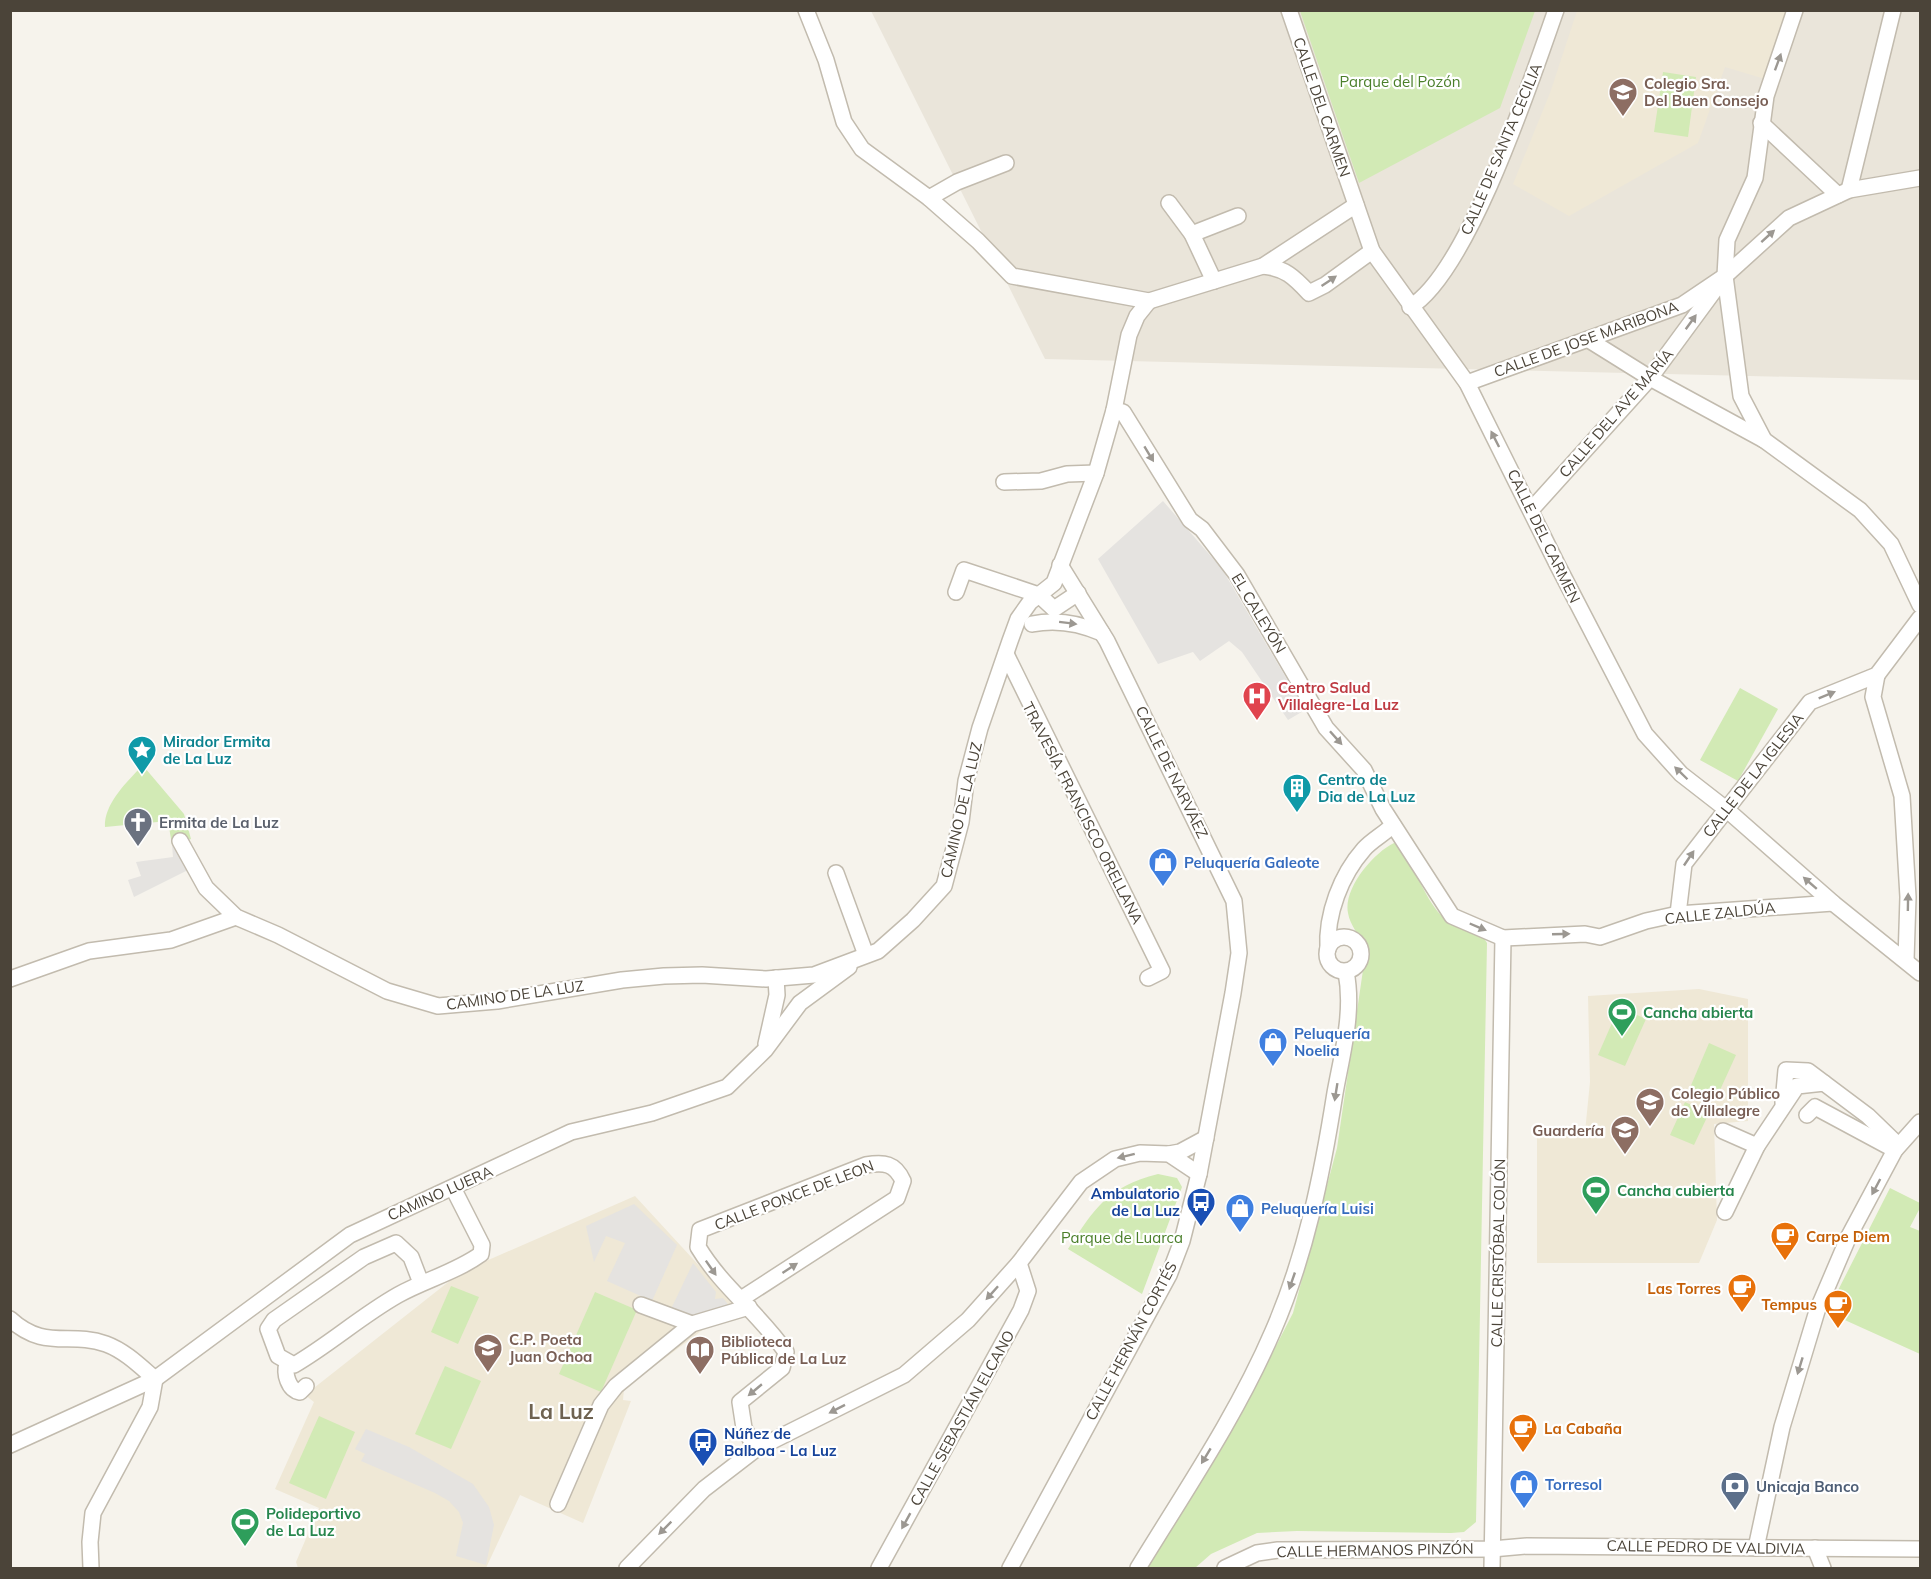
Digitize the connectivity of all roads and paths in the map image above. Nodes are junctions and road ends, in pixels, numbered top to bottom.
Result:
1 (806, 10) edge
2 (1289, 10) edge
3 (1556, 10) edge
4 (1796, 10) edge
5 (1893, 10) edge
6 (1761, 123) junction
7 (1005, 163) dead end
8 (1920, 178) edge
9 (1843, 192) junction
10 (929, 198) junction
11 (1169, 203) dead end
12 (1356, 205) junction
13 (1238, 216) dead end
14 (1192, 234) junction
15 (1372, 251) junction
16 (1263, 266) junction
17 (1725, 276) junction
18 (1214, 281) junction
19 (1149, 301) junction
20 (1410, 307) junction
21 (1589, 340) junction
22 (1650, 378) junction
23 (1467, 383) junction
24 (1114, 410) junction
25 (1764, 440) junction
26 (1096, 473) junction
27 (1004, 482) dead end
28 (1531, 510) junction
29 (1060, 566) junction
30 (974, 582) dead end
31 (956, 592) dead end
32 (1078, 593) junction
33 (1034, 599) junction
34 (1920, 605) edge
35 (1054, 609) junction
36 (1920, 618) edge
37 (1032, 624) junction
38 (1102, 633) junction
39 (1008, 648) junction
40 (1877, 675) junction
41 (1726, 809) junction
42 (1393, 825) junction
43 (180, 841) dead end
44 (836, 873) dead end
45 (1833, 903) junction
46 (1333, 910) junction
47 (1678, 914) junction
48 (236, 917) junction
49 (1342, 937) junction
50 (1503, 938) junction
51 (1328, 949) junction
52 (866, 955) junction
53 (1906, 960) junction
54 (1346, 972) junction
55 (1920, 973) edge
56 (776, 978) junction
57 (1148, 978) dead end
58 (10, 979) edge
59 (1233, 993) joint
60 (765, 1050) junction
61 (1807, 1115) dead end
62 (1920, 1122) edge
63 (1723, 1131) dead end
64 (1206, 1138) junction
65 (1757, 1146) junction
66 (1897, 1148) junction
67 (1169, 1154) junction
68 (1200, 1173) junction
69 (453, 1188) junction
70 (1725, 1212) dead end
71 (1019, 1263) junction
72 (421, 1283) junction
73 (745, 1303) junction
74 (641, 1305) dead end
75 (10, 1319) edge
76 (692, 1324) junction
77 (288, 1364) junction
78 (155, 1379) junction
79 (306, 1386) dead end
80 (10, 1445) edge
81 (756, 1449) junction
82 (558, 1504) dead end
83 (1756, 1548) junction
84 (1815, 1548) junction
85 (1492, 1549) junction
86 (1920, 1550) edge
87 (91, 1569) edge
88 (627, 1569) edge
89 (879, 1569) edge
90 (1010, 1569) edge
91 (1137, 1569) edge
92 (1225, 1569) edge
93 (1492, 1569) edge
94 (1823, 1569) edge

1 - 10 street
2 - 12 street, CALLE DEL CARMEN
3 - 20 street, CALLE DE SANTA CECILIA
6 -> 4 street
5 - 9 street
6 - 9 street
6 - 17 street
7 - 10 street
8 - 9 street, CALLE DE JOSE MARIBONA
17 -> 9 street, CALLE DE JOSE MARIBONA
10 - 19 street
11 - 14 street
12 - 15 street, CALLE DEL CARMEN
12 - 16 street
13 - 14 street
14 - 18 street
16 -> 15 street
15 - 20 street, CALLE DEL CARMEN
16 - 18 street
17 - 21 street, CALLE DE JOSE MARIBONA
22 -> 17 street, CALLE DEL AVE MARÍA
17 - 25 street
18 - 19 street
19 - 24 street, CAMINO DE LA LUZ
20 - 23 street, CALLE DEL CARMEN
21 - 22 street
21 - 23 street, CALLE DE JOSE MARIBONA
22 - 25 street
22 - 28 street, CALLE DEL AVE MARÍA
28 -> 23 street, CALLE DEL CARMEN
24 - 26 street, CAMINO DE LA LUZ
24 -> 42 street, EL CALEYÓN
25 - 34 street
26 - 27 street
26 - 29 street, CAMINO DE LA LUZ
41 -> 28 street, CALLE DEL CARMEN
29 - 32 street, CALLE DE NARVÁEZ
29 - 33 street, CAMINO DE LA LUZ
30 - 33 street
31 - 33 street
32 - 35 street
32 - 38 street, CALLE DE NARVÁEZ
33 - 35 street
33 - 39 street, CAMINO DE LA LUZ
35 - 37 street
36 - 40 street
37 -> 38 street
37 - 39 street
38 - 59 street, CALLE DE NARVÁEZ
39 - 52 street, CAMINO DE LA LUZ
39 - 57 street, TRAVESÍA FRANCISCO ORELLANA
41 -> 40 street, CALLE DE LA IGLESIA
53 -> 40 street
45 -> 41 street, CALLE DEL CARMEN
47 -> 41 street, CALLE DE LA IGLESIA
42 - 46 street
42 -> 50 street, EL CALEYÓN
43 - 48 street, CAMINO DE LA LUZ
44 - 52 street
45 - 47 street, CALLE ZALDÚA
45 - 53 street, CALLE DEL CARMEN
46 - 49 street
46 - 51 street
50 -> 47 street, CALLE ZALDÚA
48 - 56 street, CAMINO DE LA LUZ
48 - 58 street
49 - 51 street
49 - 54 street
50 - 85 street, CALLE CRISTÓBAL COLÓN
51 - 54 street
52 - 56 street, CAMINO DE LA LUZ
52 - 60 street, CAMINO LUERA
53 - 55 street, CALLE DEL CARMEN
54 -> 91 street
56 - 60 street
59 - 64 street, CALLE HERNÁN CORTÉS
60 - 69 street, CAMINO LUERA
61 - 66 street
62 - 66 street
63 - 65 street
64 - 67 street
64 - 68 street, CALLE HERNÁN CORTÉS
65 - 66 street
65 - 70 street
66 -> 83 street
67 - 68 street
67 -> 71 street
68 - 90 street, CALLE HERNÁN CORTÉS
69 - 72 street
69 - 78 street, CAMINO LUERA
71 -> 81 street
71 -> 89 street, CALLE SEBASTIÁN ELCANO
72 - 77 street
72 - 77 street
73 -> 73 street, CALLE PONCE DE LEON
73 - 76 street
73 -> 81 street, CALLE PONCE DE LEON
74 - 76 street
75 - 78 street
76 - 82 street
77 - 79 street
78 - 80 street, CAMINO LUERA
78 - 87 street
81 -> 88 street
83 - 84 street, CALLE PEDRO DE VALDIVIA
83 - 85 street, CALLE PEDRO DE VALDIVIA
84 - 86 street, CALLE PEDRO DE VALDIVIA
84 - 94 street
85 - 92 street, CALLE HERMANOS PINZÓN
85 - 93 street, CALLE CRISTÓBAL COLÓN

